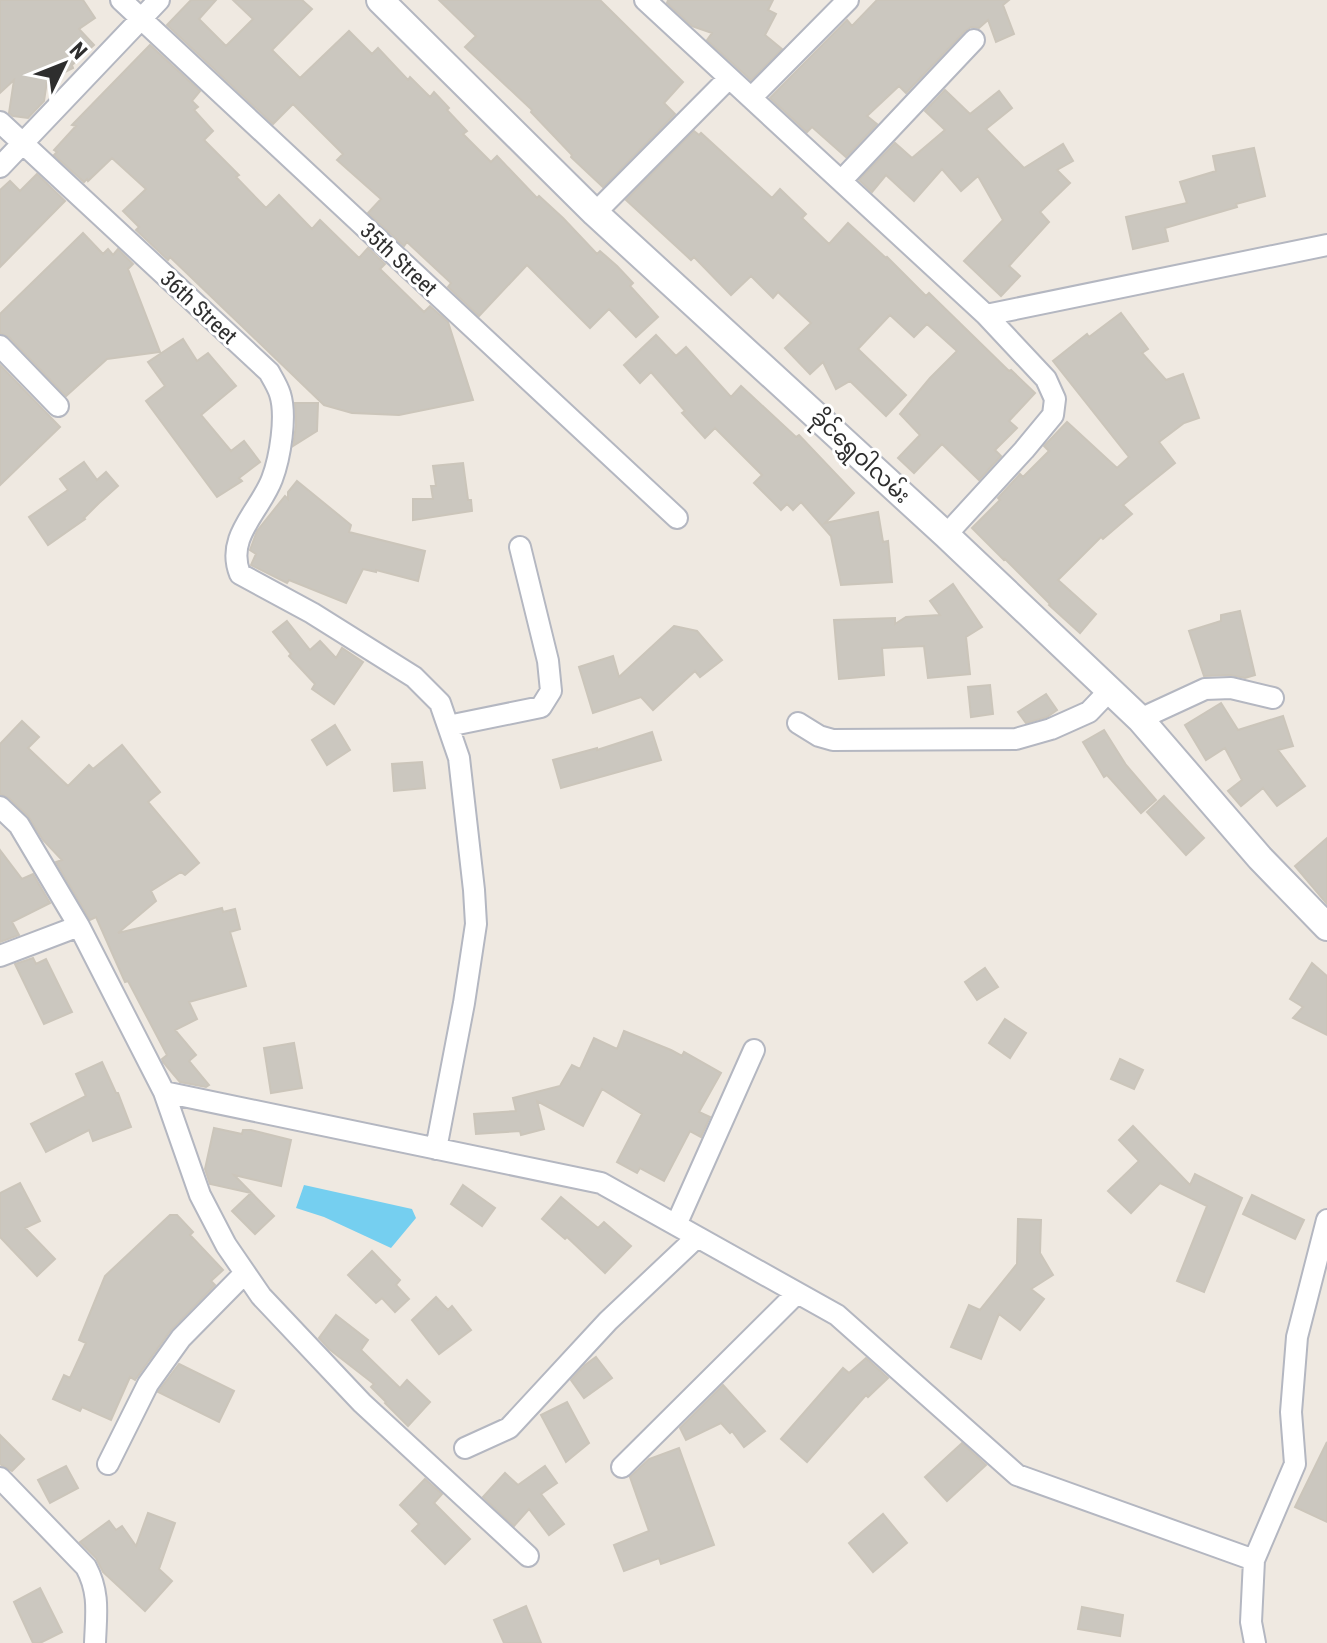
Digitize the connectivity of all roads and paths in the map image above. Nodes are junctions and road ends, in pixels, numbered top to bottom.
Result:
1 (121, 0) edge
2 (159, 0) edge
3 (380, 0) edge
4 (645, 0) edge
5 (848, 0) edge
6 (141, 19) junction
7 (974, 40) dead end
8 (729, 78) junction
9 (751, 98) junction
10 (0, 122) edge
11 (23, 143) junction
12 (0, 167) edge
13 (841, 181) junction
14 (595, 213) junction
15 (1327, 245) edge
16 (986, 315) junction
17 (0, 346) edge
18 (58, 406) dead end
19 (677, 518) dead end
20 (946, 535) junction
21 (520, 547) dead end
22 (1110, 690) junction
23 (1273, 698) dead end
24 (1140, 719) junction
25 (798, 723) dead end
26 (448, 726) junction
27 (0, 807) edge
28 (79, 926) junction
29 (1327, 927) edge
30 (0, 956) edge
31 (754, 1050) dead end
32 (164, 1092) junction
33 (436, 1149) junction
34 (1327, 1220) edge
35 (676, 1225) junction
36 (697, 1237) junction
37 (245, 1273) junction
38 (797, 1293) junction
39 (465, 1448) dead end
40 (108, 1464) dead end
41 (622, 1467) dead end
42 (0, 1478) edge
43 (528, 1556) dead end
44 (1254, 1560) junction
45 (95, 1643) edge
46 (1255, 1643) edge

1 - 6 street, 35th Street
2 - 6 street
3 - 14 street, ခိုင်ရွှေဝါလမ်း
4 - 8 street
5 - 9 street
6 - 11 street
6 - 19 street, 35th Street
7 - 13 street
8 - 9 street
8 - 14 street
9 - 13 street
10 - 11 street, 36th Street
11 - 12 street
11 - 26 street, 36th Street
13 - 16 street
14 - 20 street, ခိုင်ရွှေဝါလမ်း
15 - 16 street
16 - 20 street
17 - 18 street
20 - 22 street, ခိုင်ရွှေဝါလမ်း
21 - 26 street
22 - 24 street, ခိုင်ရွှေဝါလမ်း
22 - 25 street
23 - 24 street
24 - 29 street, ခိုင်ရွှေဝါလမ်း
26 - 33 street
27 - 28 street
28 - 30 street
28 - 32 street
31 - 35 street
32 - 33 street
32 - 37 street
33 - 35 street
34 - 44 street
35 - 36 street
36 - 38 street
36 - 39 street
37 - 40 street
37 - 43 street
38 - 41 street
38 - 44 street
42 - 45 street
44 - 46 street

